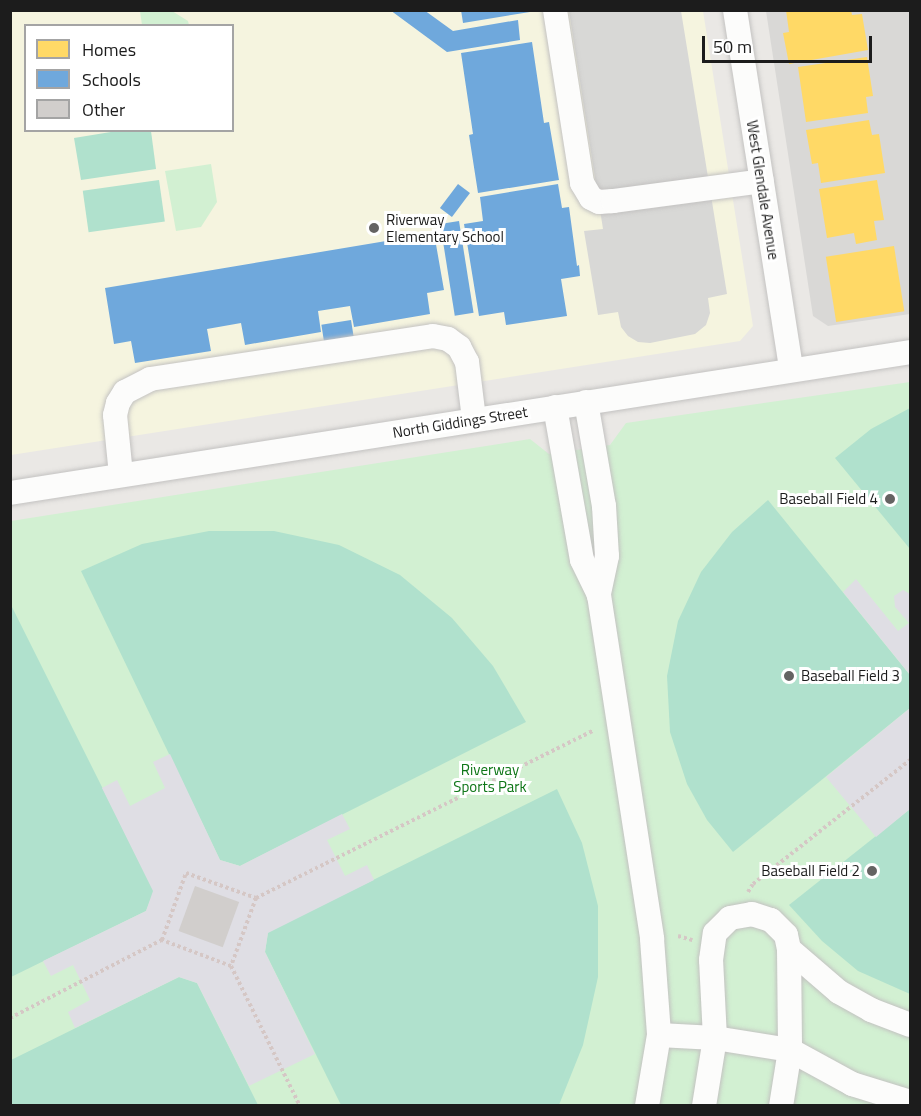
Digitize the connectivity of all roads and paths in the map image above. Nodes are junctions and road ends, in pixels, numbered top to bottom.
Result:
1 (555, 10) edge
2 (735, 10) edge
3 (762, 181) junction
4 (910, 352) edge
5 (791, 369) junction
6 (586, 402) junction
7 (555, 407) junction
8 (474, 419) junction
9 (122, 475) junction
10 (10, 493) edge
11 (599, 595) junction
12 (594, 730) dead end
13 (910, 760) edge
14 (256, 898) junction
15 (742, 902) dead end
16 (162, 940) junction
17 (789, 949) junction
18 (231, 966) junction
19 (10, 1018) edge
20 (910, 1025) edge
21 (658, 1035) junction
22 (715, 1038) junction
23 (790, 1050) junction
24 (910, 1102) edge
25 (300, 1106) edge
26 (646, 1106) edge
27 (704, 1106) edge
28 (781, 1106) edge

1 - 3 street
2 - 3 street, West Glendale Avenue
3 - 5 street, West Glendale Avenue
4 - 5 street, North Giddings Street
5 - 6 street, North Giddings Street
6 - 7 street, North Giddings Street
6 - 11 street
7 - 8 street, North Giddings Street
7 - 11 street
8 - 9 street, North Giddings Street
8 - 9 street
9 - 10 street, North Giddings Street
11 - 21 street
12 - 14 path
13 - 15 path
14 - 16 path
14 - 18 path
16 - 18 path
16 - 19 path
17 - 20 street
17 - 22 street
17 - 23 street
18 - 25 path
21 - 22 street
21 - 26 street
22 - 23 street
22 - 27 street
23 - 24 street
23 - 28 street

